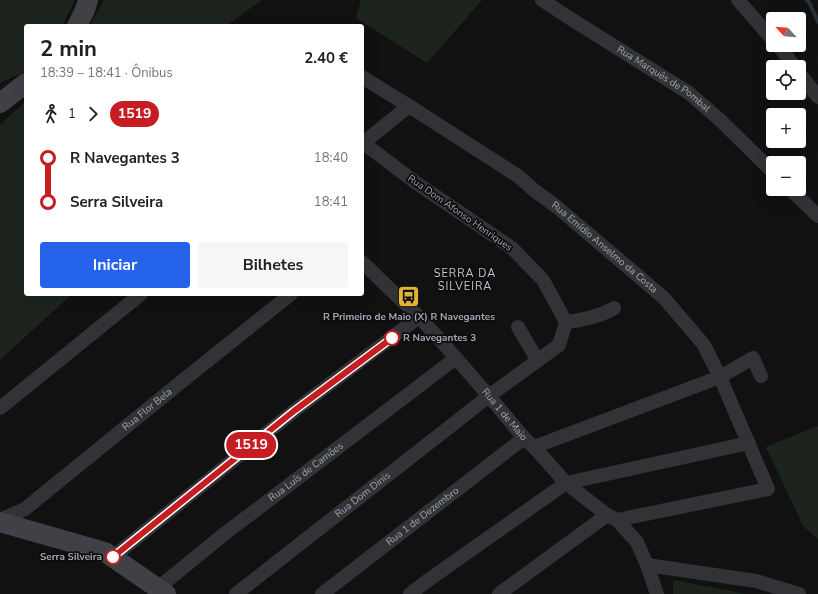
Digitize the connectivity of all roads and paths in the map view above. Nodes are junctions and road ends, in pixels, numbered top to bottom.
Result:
1 (88, 0) edge
2 (542, 0) edge
3 (738, 0) edge
4 (78, 24) edge
5 (766, 32) edge
6 (364, 78) edge
7 (806, 82) edge
8 (24, 85) edge
9 (818, 97) edge
10 (0, 103) edge
11 (409, 106) junction
12 (364, 140) edge
13 (364, 143) edge
14 (766, 169) edge
15 (795, 196) edge
16 (818, 216) edge
17 (364, 264) edge
18 (139, 296) edge
19 (289, 296) edge
20 (614, 308) dead end
21 (419, 317) junction
22 (566, 322) junction
23 (518, 327) dead end
24 (456, 358) junction
25 (538, 361) junction
26 (760, 376) dead end
27 (720, 377) junction
28 (489, 396) junction
29 (0, 408) edge
30 (529, 443) junction
31 (749, 443) junction
32 (566, 483) junction
33 (612, 517) junction
34 (0, 521) edge
35 (113, 557) junction
36 (647, 565) junction
37 (162, 591) edge
38 (236, 594) edge
39 (322, 594) edge
40 (410, 594) edge
41 (499, 594) edge
42 (657, 594) edge
43 (800, 594) edge

1 - 4 street
2 - 14 street, Rua Marquês de Pombal
3 - 5 street
6 - 11 street, Rua Emídio Anselmo da Costa
7 - 9 street
8 - 10 street
11 - 12 street
11 - 27 street, Rua Emídio Anselmo da Costa
13 - 22 street, Rua Dom Afonso Henriques
15 - 16 street
17 - 21 street, Rua 1 de Maio
18 - 29 street
19 - 34 street, Rua Flor Bela
20 - 22 street
21 - 24 street, Rua 1 de Maio
21 - 35 street
22 - 25 street
23 - 25 street
24 - 28 street, Rua 1 de Maio
24 - 37 street, Rua Luís de Camões
25 - 28 street
26 - 27 street, Rua 1 de Dezembro
27 - 30 street, Rua 1 de Dezembro
27 - 31 street, Rua Emídio Anselmo da Costa
28 - 30 street, Rua 1 de Maio
28 - 38 street, Rua Dom Dinis
30 - 32 street, Rua 1 de Maio
30 - 39 street, Rua 1 de Dezembro
31 - 32 street
31 - 33 street, Rua Emídio Anselmo da Costa
32 - 33 street, Rua 1 de Maio
32 - 40 street
33 - 36 street, Rua 1 de Maio
33 - 41 street
34 - 35 street
35 - 37 street
36 - 42 street, Rua 1 de Maio
36 - 43 street

